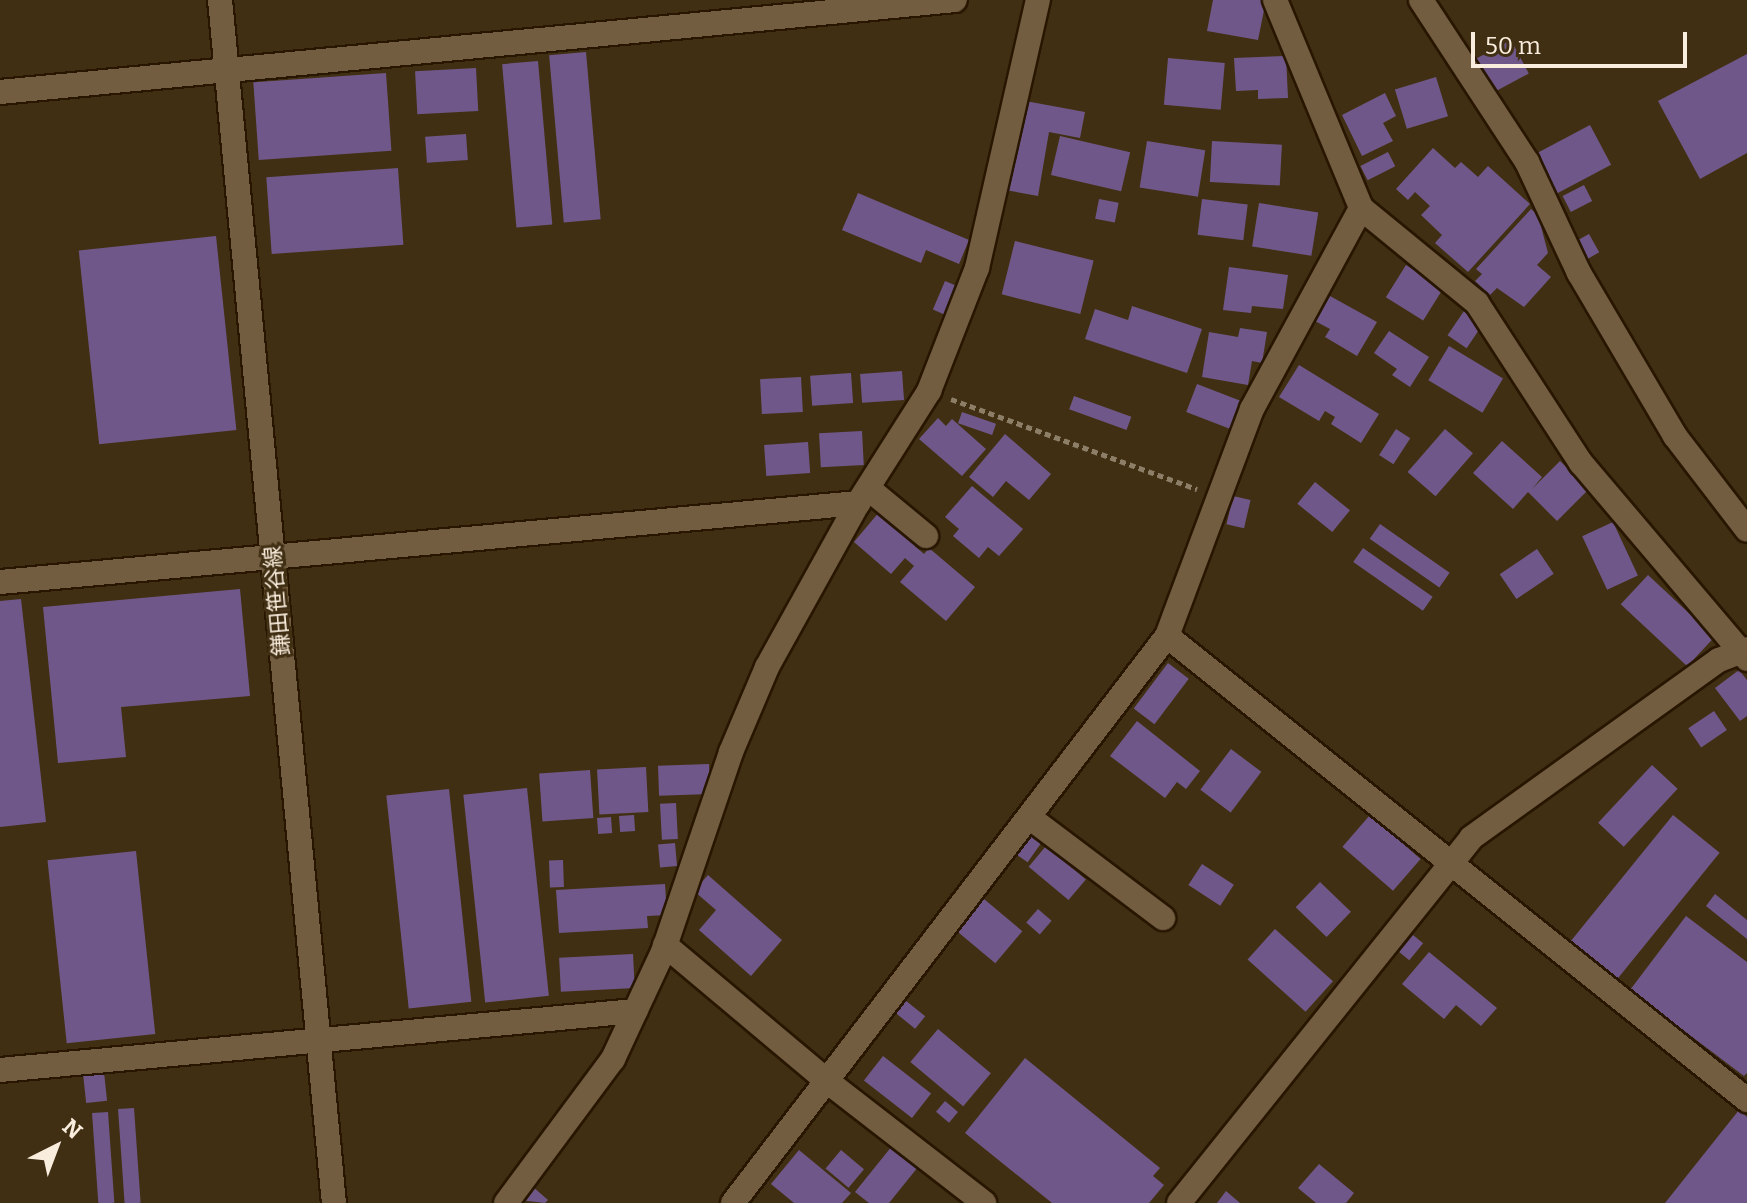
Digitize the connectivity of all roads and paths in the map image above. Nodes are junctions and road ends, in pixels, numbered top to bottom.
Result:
1 (220, 0) edge
2 (955, 0) edge
3 (1038, 0) edge
4 (1275, 0) edge
5 (1421, 0) edge
6 (226, 73) junction
7 (0, 92) edge
8 (1361, 208) junction
9 (929, 391) junction
10 (864, 496) junction
11 (1217, 497) junction
12 (1747, 530) edge
13 (926, 536) dead end
14 (273, 558) junction
15 (0, 582) edge
16 (1167, 636) junction
17 (1745, 653) edge
18 (1029, 817) junction
19 (1450, 862) junction
20 (1163, 918) dead end
21 (665, 945) junction
22 (635, 1011) junction
23 (319, 1041) junction
24 (0, 1070) edge
25 (827, 1081) junction
26 (1747, 1100) edge
27 (334, 1203) edge
28 (506, 1203) edge
29 (733, 1203) edge
30 (984, 1203) edge
31 (1179, 1203) edge

1 - 6 street, 鎌田笹谷線
2 - 6 street
3 - 9 street
4 - 8 street
5 - 12 street
6 - 7 street
6 - 14 street, 鎌田笹谷線
8 - 11 street
8 - 17 street
9 - 10 street
9 - 11 path
10 - 13 street
10 - 14 street
10 - 21 street
11 - 16 street
14 - 15 street
14 - 23 street, 鎌田笹谷線
16 - 18 street
16 - 19 street
17 - 19 street
18 - 20 street
18 - 25 street
19 - 26 street
19 - 31 street
21 - 22 street
21 - 25 street
22 - 23 street
22 - 28 street
23 - 24 street
23 - 27 street, 鎌田笹谷線
25 - 29 street
25 - 30 street

